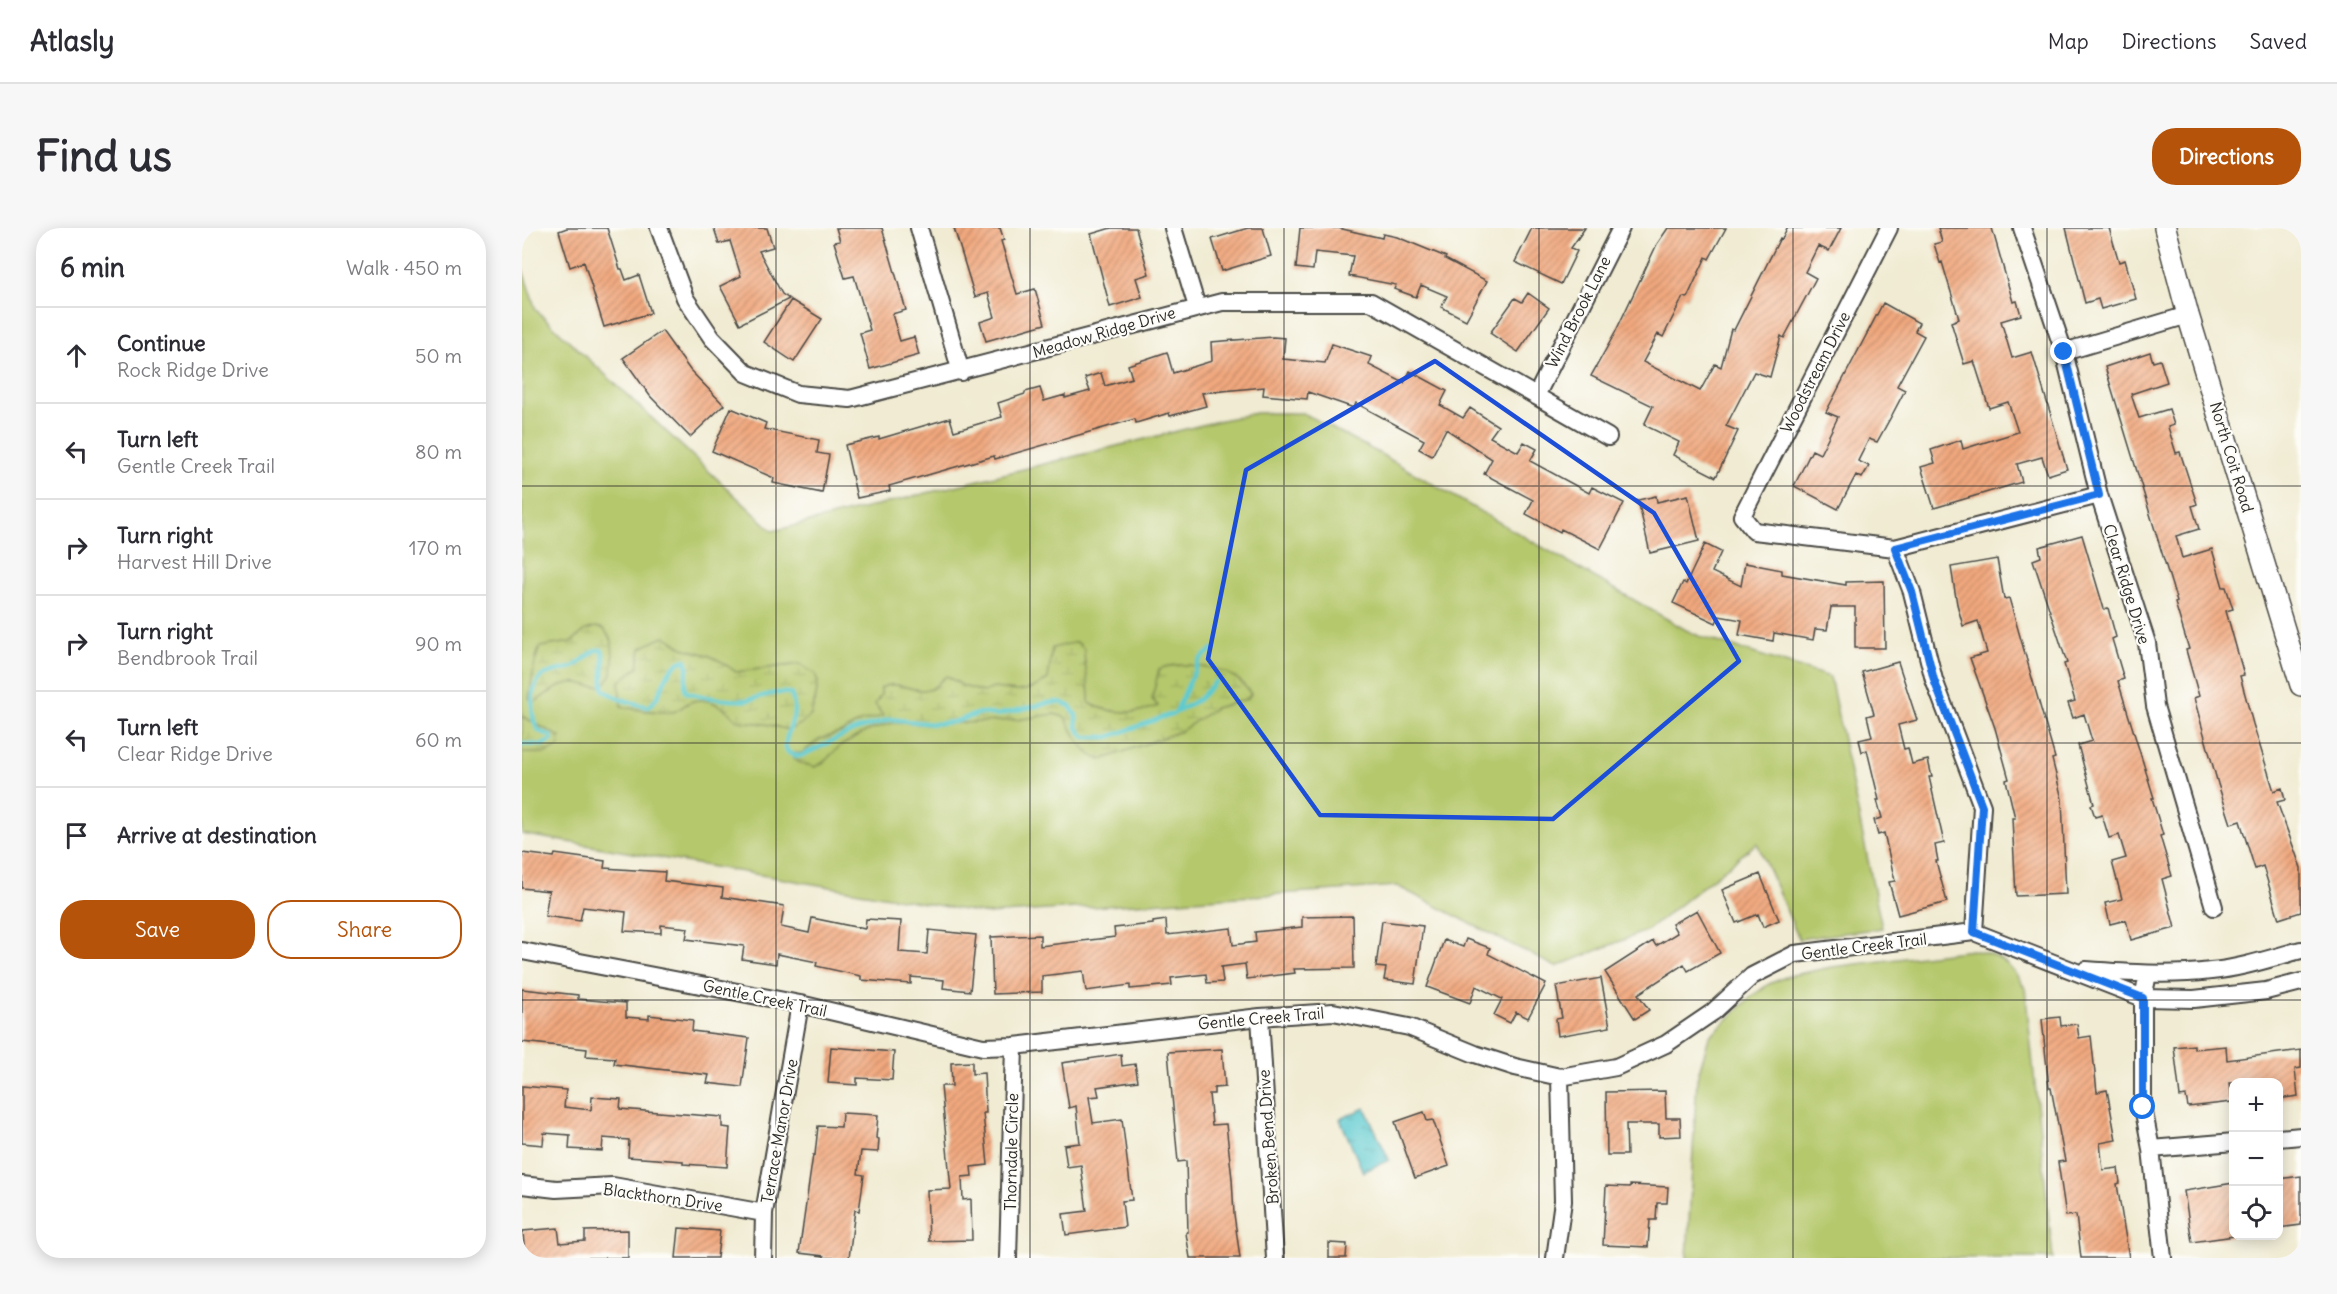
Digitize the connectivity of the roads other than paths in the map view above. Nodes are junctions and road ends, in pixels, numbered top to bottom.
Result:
1 (659, 228) edge
2 (919, 228) edge
3 (1173, 228) edge
4 (1621, 228) edge
5 (1888, 228) edge
6 (2022, 228) edge
7 (2165, 228) edge
8 (1197, 307) junction
9 (2188, 315) junction
10 (2064, 352) junction
11 (961, 372) junction
12 (1536, 396) junction
13 (1608, 437) dead end
14 (2099, 495) junction
15 (1895, 548) junction
16 (2301, 685) edge
17 (2214, 907) dead end
18 (1974, 932) junction
19 (2301, 950) edge
20 (522, 951) edge
21 (2067, 969) junction
22 (2148, 975) junction
23 (2301, 982) edge
24 (2143, 998) junction
25 (800, 1004) junction
26 (1260, 1017) junction
27 (1014, 1046) junction
28 (1560, 1077) junction
29 (2301, 1136) edge
30 (2283, 1138) edge
31 (2229, 1142) edge
32 (2151, 1149) junction
33 (523, 1185) edge
34 (764, 1213) junction
35 (763, 1258) edge
36 (1008, 1258) edge
37 (1275, 1258) edge
38 (1555, 1258) edge
39 (2163, 1258) edge

1 - 11 street, Meadow Ridge Drive
2 - 11 street
3 - 8 street
4 - 12 street, Wind Brook Lane
5 - 15 street, Woodstream Drive
6 - 10 street, Clear Ridge Drive
7 - 9 street, North Coit Road
8 - 11 street, Meadow Ridge Drive
8 - 12 street, Meadow Ridge Drive
9 - 10 street
9 - 16 street, North Coit Road
10 - 14 street, Clear Ridge Drive
12 - 13 street, Meadow Ridge Drive
14 - 15 street
14 - 17 street, Clear Ridge Drive
15 - 18 street
18 - 21 street, Gentle Creek Trail
18 - 28 street, Gentle Creek Trail
19 - 22 street, Gentle Creek Trail
20 - 25 street, Gentle Creek Trail
21 - 22 street, Gentle Creek Trail
21 - 24 street, Gentle Creek Trail
22 - 24 street
23 - 24 street, Gentle Creek Trail
24 - 32 street
25 - 27 street, Gentle Creek Trail
25 - 34 street, Terrace Manor Drive
26 - 27 street, Gentle Creek Trail
26 - 28 street, Gentle Creek Trail
26 - 37 street, Broken Bend Drive
27 - 36 street, Thorndale Circle
28 - 38 street
29 - 30 street
31 - 32 street
32 - 39 street
33 - 34 street, Blackthorn Drive
34 - 35 street, Terrace Manor Drive

